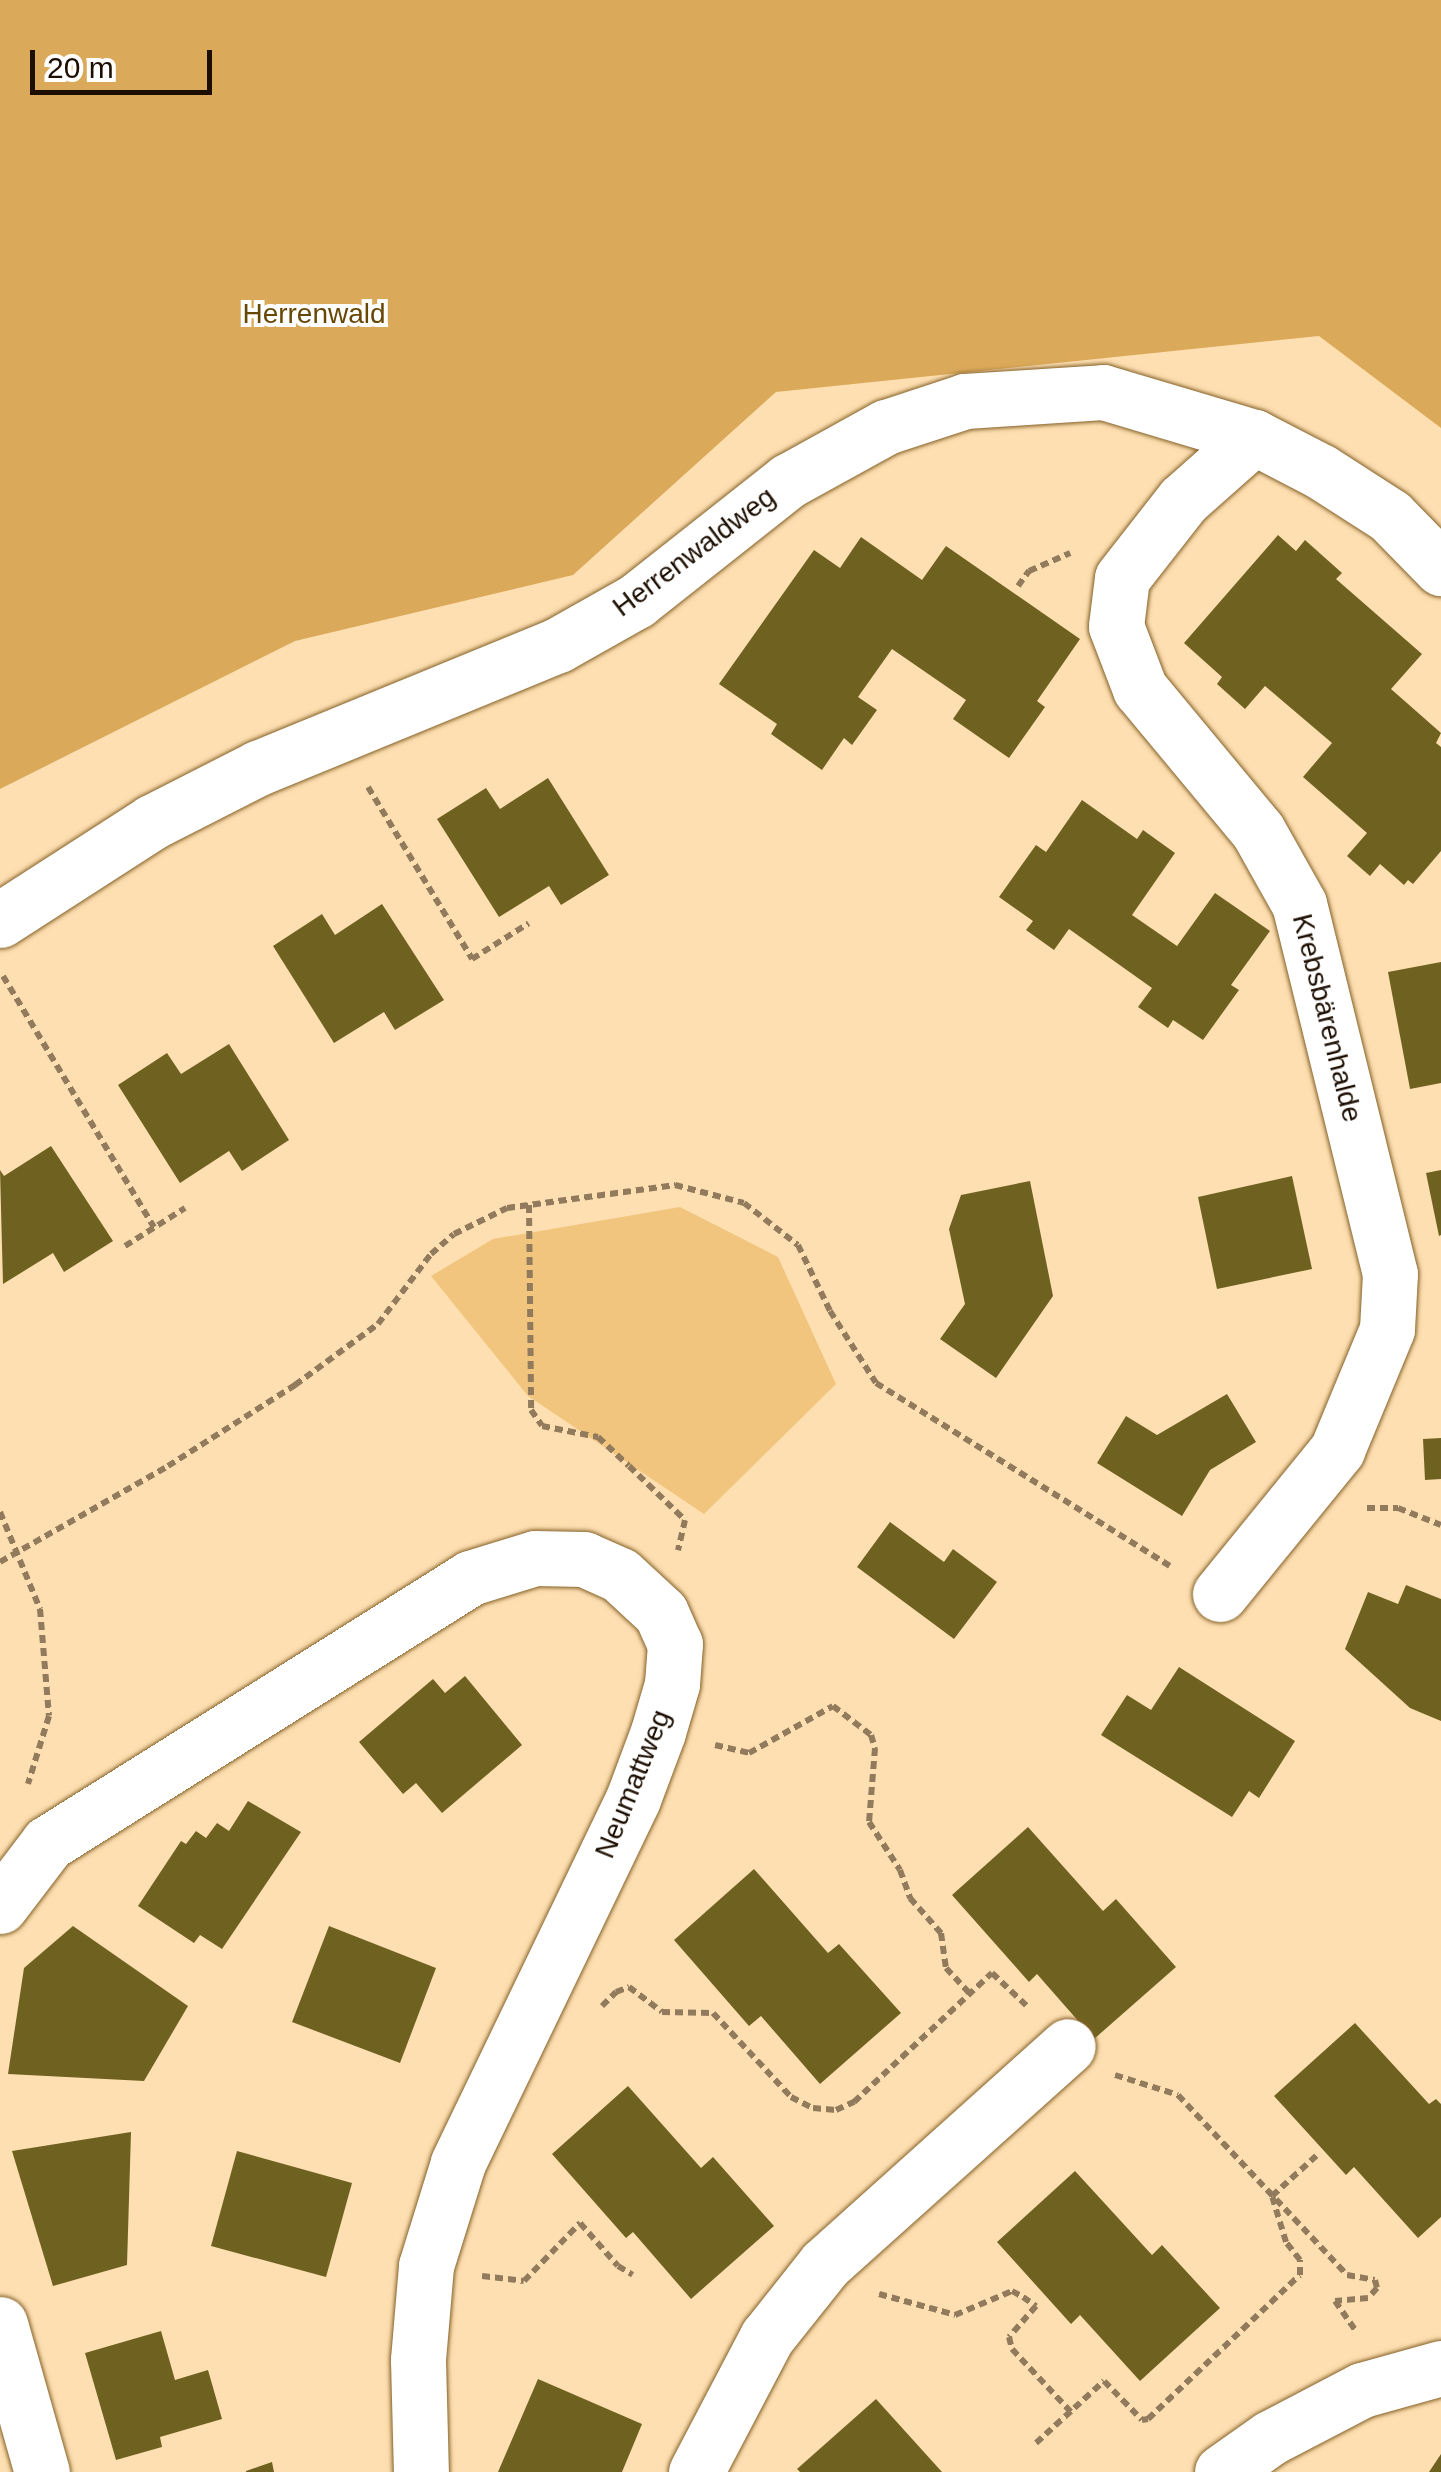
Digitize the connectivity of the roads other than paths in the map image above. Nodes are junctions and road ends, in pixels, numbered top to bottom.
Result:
1 (1254, 437) junction
2 (1441, 568) edge
3 (0, 920) edge
4 (1220, 1594) road end
5 (0, 1906) edge
6 (1070, 2043) road end
7 (0, 2324) edge
8 (1441, 2368) edge
9 (42, 2472) edge
10 (421, 2472) edge
11 (696, 2472) edge
12 (1222, 2472) edge

1 - 2 street, Herrenwaldweg
1 - 3 street, Herrenwaldweg
1 - 4 street, Krebsbärenhalde
5 - 10 street, Neumattweg
6 - 11 street
7 - 9 street
8 - 12 street

